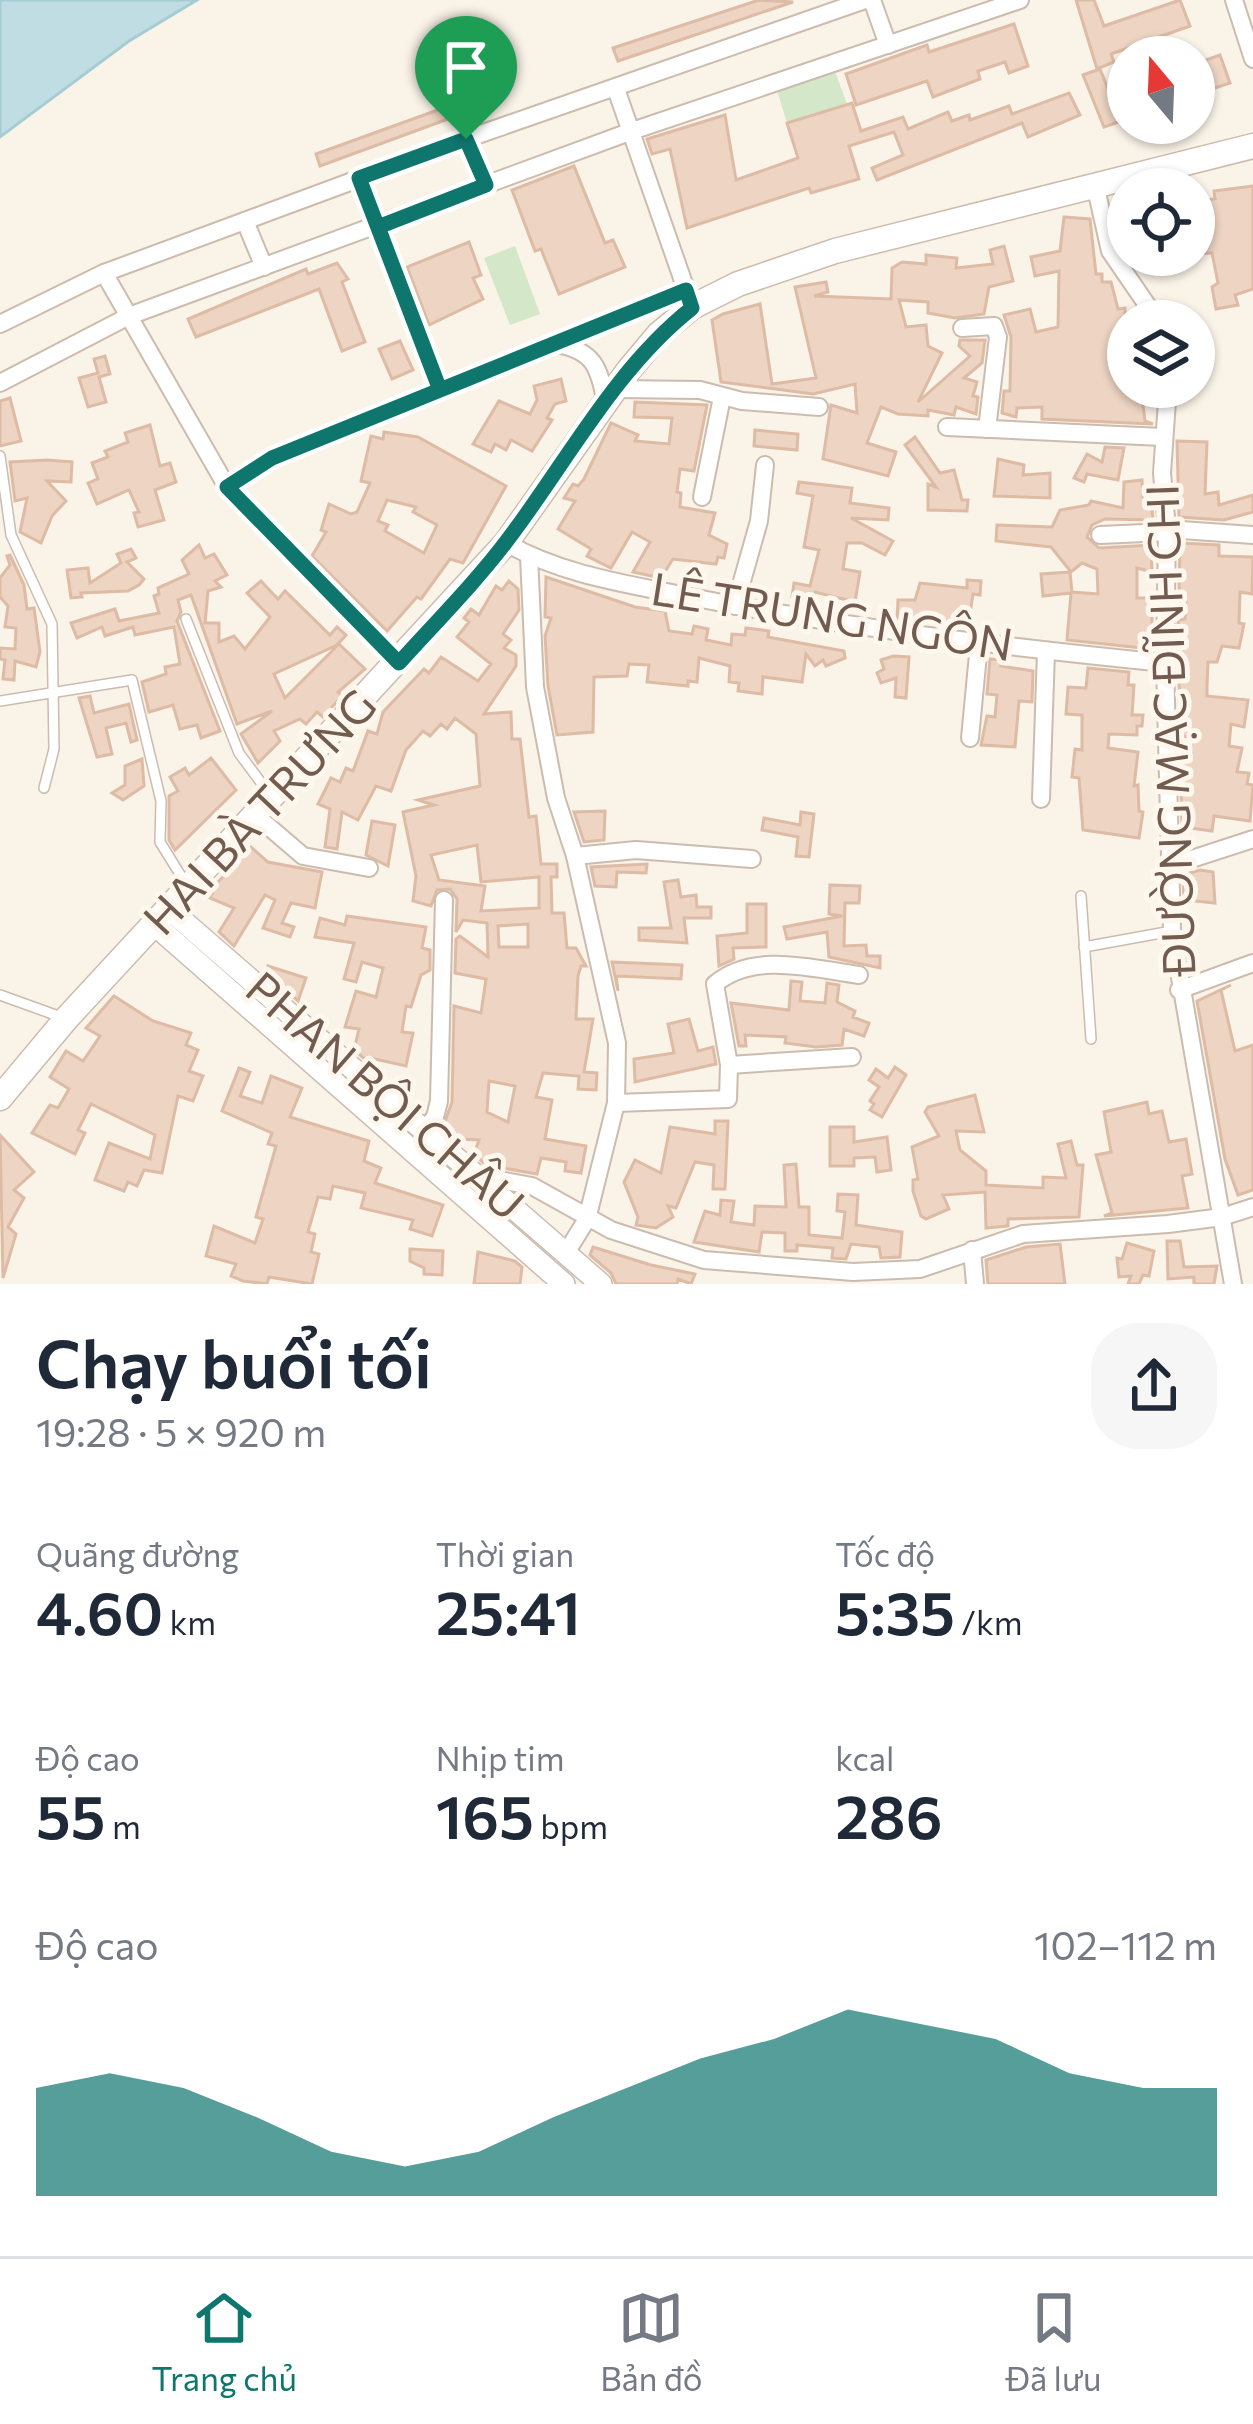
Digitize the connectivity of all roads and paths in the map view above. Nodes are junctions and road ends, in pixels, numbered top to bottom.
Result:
1 (869, 0) edge
2 (1020, 0) edge
3 (1234, 0) edge
4 (982, 6) edge
5 (888, 44) junction
6 (1253, 59) edge
7 (616, 89) junction
8 (632, 130) junction
9 (466, 139) junction
10 (1253, 146) edge
11 (359, 178) junction
12 (1095, 184) junction
13 (486, 185) junction
14 (245, 221) junction
15 (378, 227) junction
16 (264, 267) junction
17 (104, 273) junction
18 (689, 299) junction
19 (1144, 300) edge
20 (129, 316) junction
21 (0, 324) edge
22 (962, 328) dead end
23 (556, 344) junction
24 (0, 382) edge
25 (440, 390) junction
26 (611, 396) junction
27 (722, 398) junction
28 (819, 407) dead end
29 (1165, 408) edge
30 (947, 427) dead end
31 (987, 429) junction
32 (1162, 437) junction
33 (0, 457) edge
34 (764, 465) dead end
35 (227, 487) junction
36 (702, 497) dead end
37 (1167, 531) junction
38 (1100, 535) dead end
39 (1253, 535) edge
40 (506, 543) junction
41 (529, 556) junction
42 (736, 606) junction
43 (186, 619) dead end
44 (979, 644) junction
45 (1046, 651) junction
46 (399, 663) junction
47 (1165, 663) junction
48 (51, 693) junction
49 (0, 701) edge
50 (970, 738) dead end
51 (44, 788) dead end
52 (1041, 799) dead end
53 (263, 805) junction
54 (1253, 839) edge
55 (575, 856) junction
56 (752, 859) dead end
57 (1167, 867) junction
58 (369, 868) dead end
59 (188, 888) junction
60 (1081, 896) dead end
61 (444, 900) dead end
62 (162, 917) junction
63 (1172, 931) junction
64 (1084, 947) junction
65 (1253, 963) edge
66 (859, 975) dead end
67 (1179, 990) junction
68 (0, 995) edge
69 (66, 1019) junction
70 (1090, 1039) dead end
71 (852, 1057) dead end
72 (729, 1065) junction
73 (0, 1098) edge
74 (616, 1103) junction
75 (431, 1144) junction
76 (478, 1176) junction
77 (1253, 1207) edge
78 (1222, 1217) junction
79 (587, 1220) junction
80 (972, 1250) junction
81 (570, 1272) edge
82 (601, 1284) edge
83 (975, 1284) edge
84 (1233, 1284) edge

1 - 5 street
1 - 7 street
2 - 4 street
3 - 6 street
4 - 5 street
5 - 8 street
7 - 8 street
7 - 9 street
8 - 13 street
8 - 18 street
9 - 11 street
9 - 13 street
10 - 12 main road, HAI BÀ TRƯNG
11 - 14 street
11 - 15 street
12 - 18 main road, HAI BÀ TRƯNG
12 - 19 street
13 - 15 street
14 - 16 street
14 - 17 street
15 - 16 street
15 - 25 street
16 - 20 street
17 - 20 street
17 - 21 street
18 - 23 street
18 - 26 main road, HAI BÀ TRƯNG
20 - 24 street
20 - 35 street
22 - 31 street
23 - 25 street
23 - 26 street
25 - 35 street
26 - 27 street
26 - 40 main road, HAI BÀ TRƯNG
27 - 28 street
27 - 36 street
29 - 32 street, ĐƯỜNG MẠC ĐĨNH CHI
30 - 31 street
31 - 32 street
32 - 37 street, ĐƯỜNG MẠC ĐĨNH CHI
33 - 48 lane
34 - 42 street
35 - 46 street
37 - 38 street
37 - 39 street
37 - 47 street, ĐƯỜNG MẠC ĐĨNH CHI
40 - 41 street, LÊ TRUNG NGÔN
40 - 46 main road, HAI BÀ TRƯNG
41 - 42 street, LÊ TRUNG NGÔN
41 - 55 street
42 - 44 street, LÊ TRUNG NGÔN
43 - 53 lane
44 - 45 street, LÊ TRUNG NGÔN
44 - 50 street
45 - 47 street, LÊ TRUNG NGÔN
45 - 52 street
46 - 53 main road, HAI BÀ TRƯNG
47 - 57 street, ĐƯỜNG MẠC ĐĨNH CHI
48 - 49 lane
48 - 51 lane
48 - 59 lane
53 - 58 street
53 - 59 main road, HAI BÀ TRƯNG
54 - 57 street
55 - 56 street
55 - 74 street
57 - 63 street, ĐƯỜNG MẠC ĐĨNH CHI
59 - 62 main road, HAI BÀ TRƯNG
60 - 64 lane
61 - 75 street
62 - 69 main road, HAI BÀ TRƯNG
62 - 75 street, PHAN BỘI CHÂU
62 - 75 street, PHAN BỘI CHÂU
63 - 64 lane
63 - 67 street, ĐƯỜNG MẠC ĐĨNH CHI
64 - 70 lane
65 - 67 street
66 - 72 street
67 - 78 street, ĐƯỜNG MẠC ĐĨNH CHI
68 - 69 lane
69 - 73 main road, HAI BÀ TRƯNG
71 - 72 street
72 - 74 street
74 - 79 street
75 - 76 street, PHAN BỘI CHÂU
75 - 81 street, PHAN BỘI CHÂU
76 - 79 street
76 - 81 street, PHAN BỘI CHÂU
77 - 78 street
78 - 80 street
78 - 84 street, ĐƯỜNG MẠC ĐĨNH CHI
79 - 80 street
79 - 81 street
80 - 83 street
81 - 82 street, PHAN BỘI CHÂU

